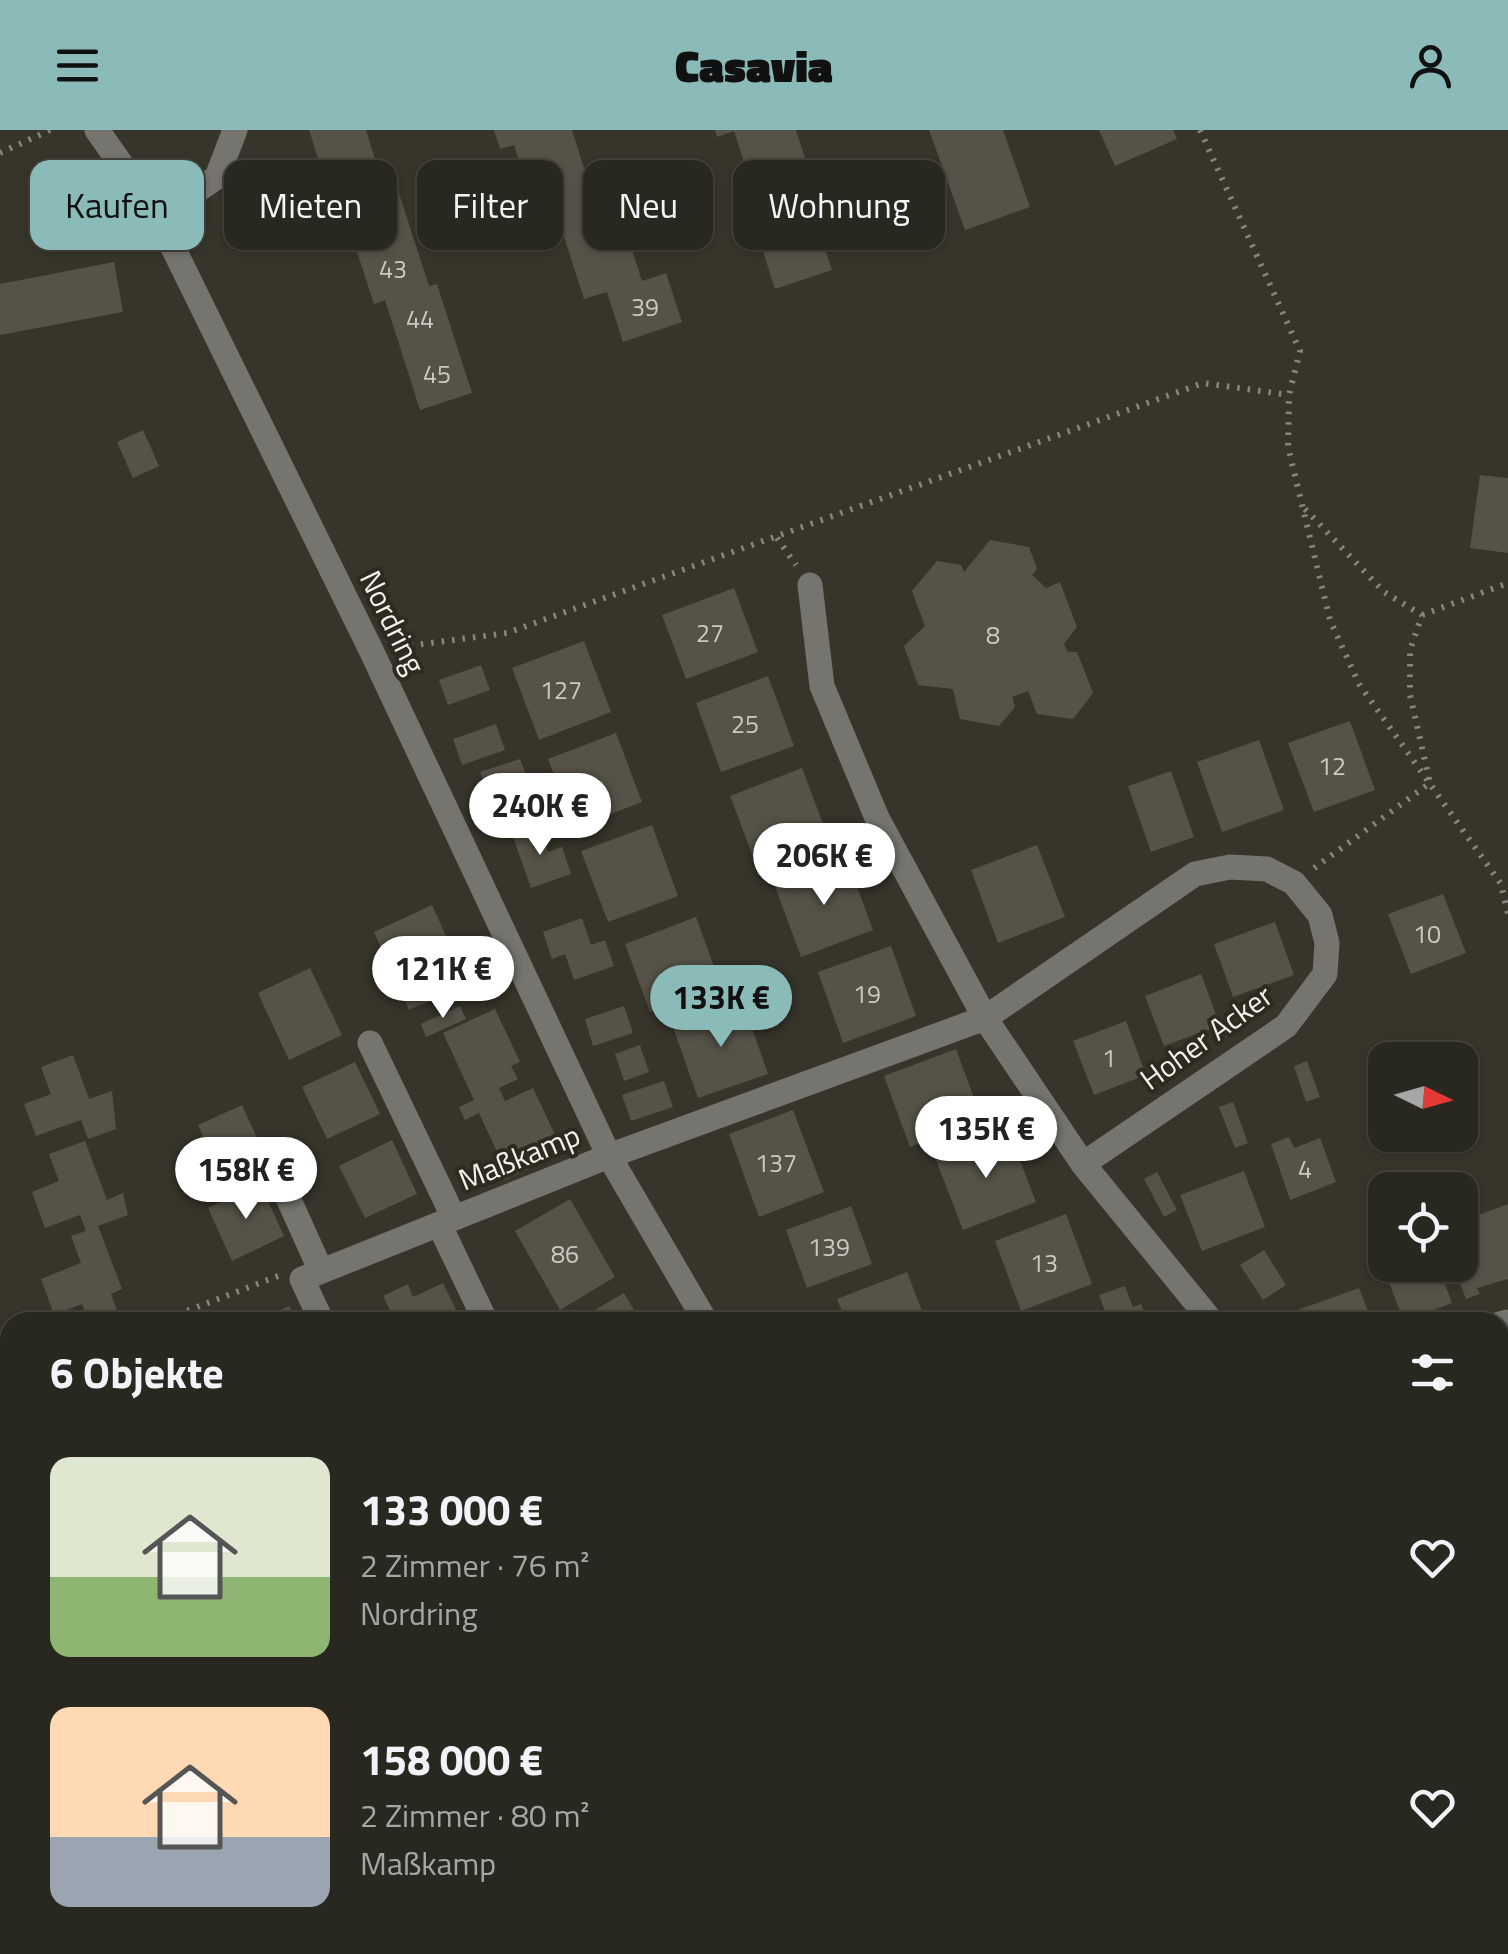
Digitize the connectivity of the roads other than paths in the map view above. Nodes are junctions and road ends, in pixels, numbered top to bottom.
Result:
1 (96, 130) edge
2 (235, 130) edge
3 (118, 160) edge
4 (204, 186) edge
5 (175, 250) edge
6 (810, 585) dead end
7 (985, 1018) junction
8 (370, 1042) dead end
9 (609, 1156) junction
10 (270, 1160) dead end
11 (1083, 1164) junction
12 (446, 1221) junction
13 (312, 1275) junction
14 (320, 1312) edge
15 (482, 1312) edge
16 (700, 1312) edge
17 (1204, 1312) edge

1 - 3 street, Nordring
2 - 4 street
5 - 9 street, Nordring
6 - 7 street
7 - 9 street
7 - 11 street
7 - 11 street, Hoher Acker
8 - 12 street, Maßkamp
9 - 12 street, Maßkamp
9 - 16 street, Nordring
10 - 13 street
11 - 17 street
12 - 13 street, Maßkamp
12 - 15 street, Maßkamp
13 - 14 street

